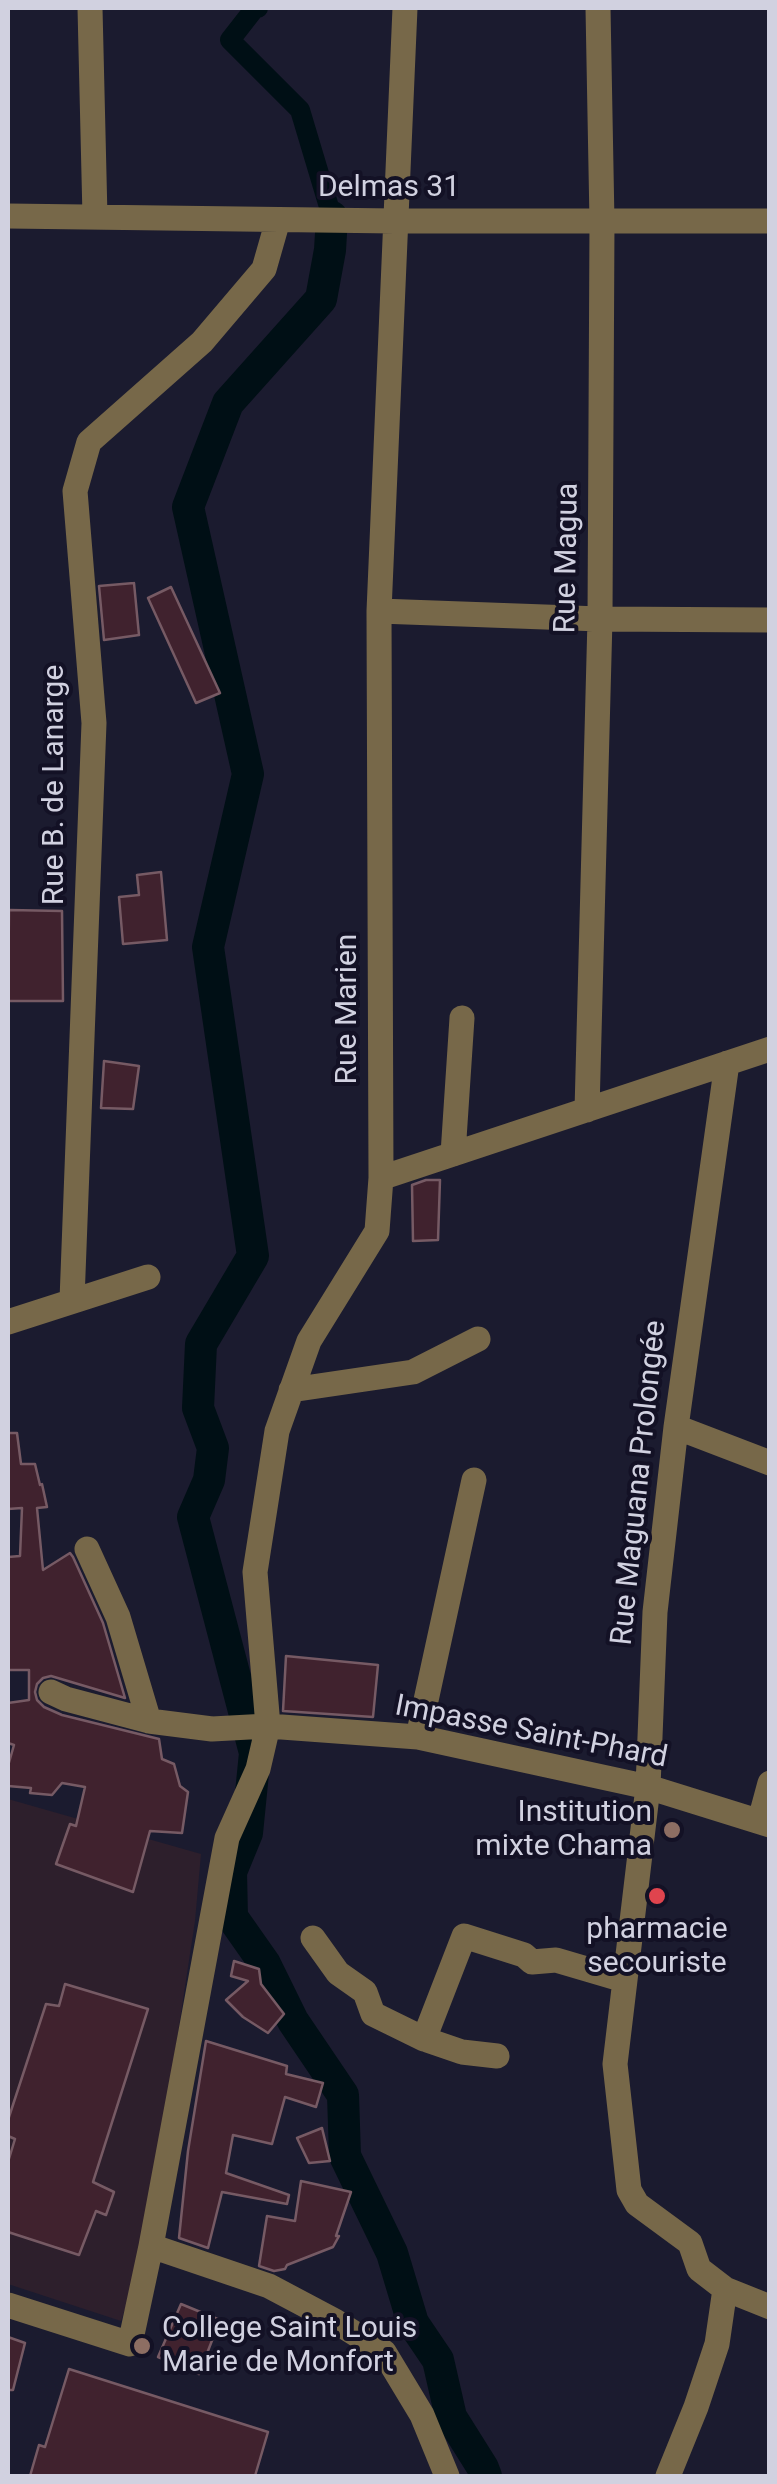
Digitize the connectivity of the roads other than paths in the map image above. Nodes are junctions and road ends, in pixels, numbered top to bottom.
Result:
1 (90, 8) edge
2 (405, 8) edge
3 (598, 8) edge
4 (8, 216) edge
5 (95, 217) junction
6 (278, 220) junction
7 (396, 221) junction
8 (770, 221) edge
9 (602, 222) junction
10 (379, 611) junction
11 (600, 619) junction
12 (770, 620) edge
13 (462, 1018) dead end
14 (770, 1049) edge
15 (727, 1063) junction
16 (587, 1110) junction
17 (452, 1154) junction
18 (381, 1178) junction
19 (148, 1277) dead end
20 (72, 1300) junction
21 (8, 1322) edge
22 (478, 1339) dead end
23 (291, 1390) junction
24 (676, 1427) junction
25 (770, 1464) edge
26 (474, 1480) dead end
27 (87, 1549) dead end
28 (51, 1692) dead end
29 (148, 1722) junction
30 (268, 1726) junction
31 (418, 1738) junction
32 (770, 1783) edge
33 (648, 1787) junction
34 (765, 1822) edge
35 (313, 1938) dead end
36 (624, 1980) junction
37 (424, 2039) junction
38 (497, 2056) dead end
39 (151, 2246) junction
40 (725, 2289) junction
41 (8, 2305) edge
42 (770, 2307) edge
43 (448, 2476) edge
44 (668, 2476) edge

1 - 5 street
2 - 7 street, Rue Marien
3 - 9 street, Rue Magua
4 - 5 street, Delmas 31
5 - 6 street, Delmas 31
6 - 7 street, Delmas 31
6 - 20 street, Rue B. de Lanarge
7 - 9 street, Delmas 31
7 - 10 street, Rue Marien
8 - 9 street, Delmas 31
9 - 11 street, Rue Magua
10 - 11 street
10 - 18 street, Rue Marien
11 - 12 street
11 - 16 street, Rue Magua
13 - 17 street
14 - 15 street
15 - 16 street
15 - 24 street, Rue Maguana Prolongée
16 - 17 street
17 - 18 street
18 - 23 street, Rue Marien
19 - 20 street
20 - 21 street
22 - 23 street
23 - 30 street, Rue Marien
24 - 25 street
24 - 33 street, Rue Maguana Prolongée
26 - 31 street
27 - 29 street
28 - 29 street, Impasse Saint-Phard
29 - 30 street, Impasse Saint-Phard
30 - 31 street, Impasse Saint-Phard
30 - 39 street, Rue Marien
31 - 33 street, Impasse Saint-Phard
32 - 34 street
33 - 34 street, Impasse Saint-Phard
33 - 36 street, Rue Maguana Prolongée
35 - 37 street
36 - 37 street
36 - 40 street, Rue Maguana Prolongée
37 - 38 street
39 - 41 street, Rue Marien
39 - 43 street
40 - 42 street
40 - 44 street

